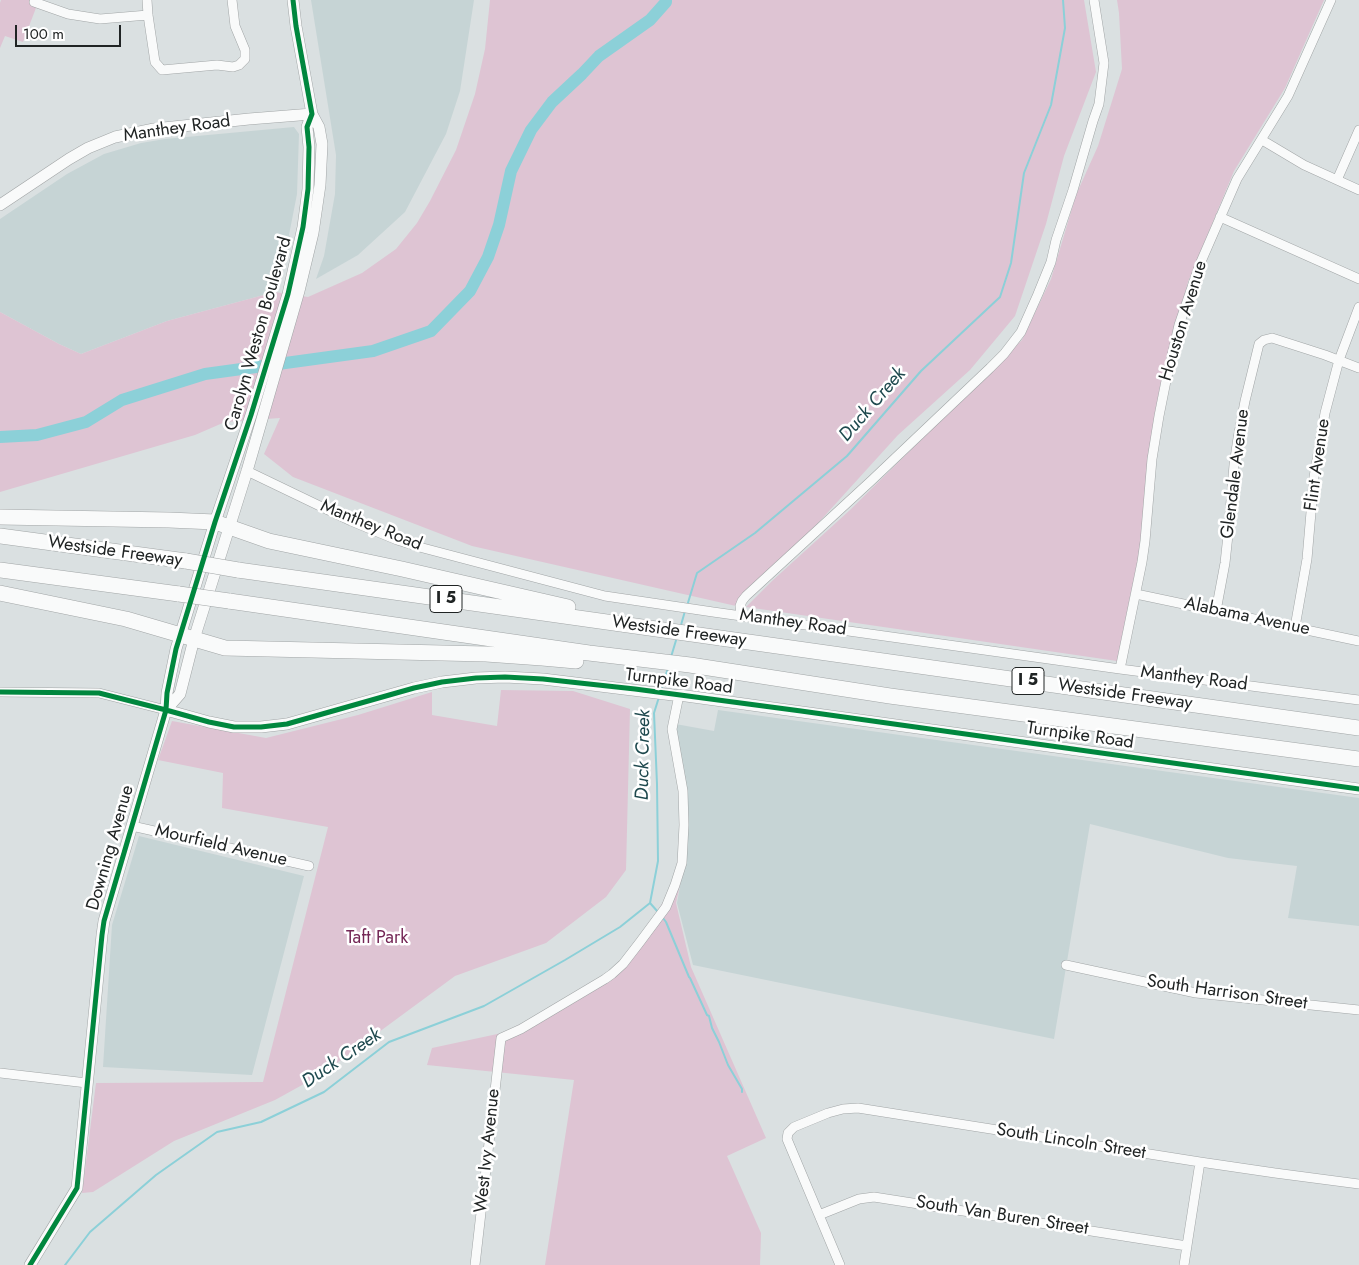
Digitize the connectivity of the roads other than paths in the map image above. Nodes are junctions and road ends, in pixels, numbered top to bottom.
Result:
1 (147, 0) edge
2 (232, 0) edge
3 (293, 0) edge
4 (1094, 0) edge
5 (1331, 0) edge
6 (34, 2) dead end
7 (148, 16) junction
8 (312, 114) junction
9 (1359, 130) edge
10 (1262, 140) junction
11 (1337, 180) junction
12 (1359, 190) edge
13 (0, 205) edge
14 (1220, 217) junction
15 (1359, 278) edge
16 (1359, 307) edge
17 (1338, 360) junction
18 (1359, 368) edge
19 (257, 414) junction
20 (234, 467) joint
21 (247, 471) junction
22 (0, 517) edge
23 (222, 524) junction
24 (0, 536) edge
25 (0, 570) edge
26 (0, 593) edge
27 (1136, 594) junction
28 (1216, 611) junction
29 (741, 616) junction
30 (616, 623) junction
31 (1295, 627) junction
32 (188, 636) junction
33 (1359, 641) edge
34 (643, 660) junction
35 (1120, 669) junction
36 (0, 692) edge
37 (676, 695) junction
38 (1359, 700) edge
39 (166, 710) junction
40 (1359, 728) edge
41 (1359, 759) edge
42 (1359, 789) edge
43 (132, 826) junction
44 (309, 866) dead end
45 (1066, 965) dead end
46 (1359, 1010) edge
47 (0, 1073) edge
48 (87, 1083) junction
49 (1200, 1162) junction
50 (1359, 1184) edge
51 (819, 1215) junction
52 (1187, 1246) junction
53 (30, 1265) edge
54 (475, 1265) edge
55 (840, 1265) edge
56 (1184, 1265) edge

1 - 7 street
2 - 7 street
3 - 8 street, Carolyn Weston Boulevard
4 - 29 street
5 - 10 street, Houston Avenue
6 - 7 street
8 - 13 street, Manthey Road
8 - 19 street, Carolyn Weston Boulevard
8 - 19 street, Carolyn Weston Boulevard
9 - 11 street
10 - 11 street
10 - 14 street, Houston Avenue
11 - 12 street
14 - 15 street
14 - 27 street, Houston Avenue
16 - 17 street, Flint Avenue
17 - 18 street
17 - 28 street, Glendale Avenue
17 - 31 street, Flint Avenue
19 - 20 street, Carolyn Weston Boulevard
19 - 21 street, Carolyn Weston Boulevard
20 - 23 street, Downing Avenue
21 - 23 street, Downing Avenue
21 - 29 street, Manthey Road
22 - 23 highway
23 - 30 highway
23 - 32 street, Downing Avenue
24 - 30 highway, Westside Freeway / I 5, bridge
25 - 34 highway, Westside Freeway / I 5, bridge
26 - 32 highway
27 - 28 street, Alabama Avenue
27 - 35 street, Houston Avenue
28 - 31 street, Alabama Avenue
29 - 35 street, Manthey Road
30 - 40 highway, Westside Freeway / I 5
31 - 33 street, Alabama Avenue
32 - 34 highway
32 - 39 street, Downing Avenue
34 - 41 highway, Westside Freeway / I 5
35 - 38 street, Manthey Road
36 - 39 street, Turnpike Road
37 - 39 street, Turnpike Road
37 - 42 street, Turnpike Road
37 - 54 street, West Ivy Avenue
39 - 43 street, Downing Avenue
43 - 44 street, Mourfield Avenue
43 - 48 street, Downing Avenue
45 - 46 street, South Harrison Street
47 - 48 street
48 - 53 street, Downing Avenue
49 - 50 street, South Lincoln Street
49 - 51 street, South Lincoln Street
49 - 52 street
51 - 52 street, South Van Buren Street
51 - 55 street
52 - 56 street

